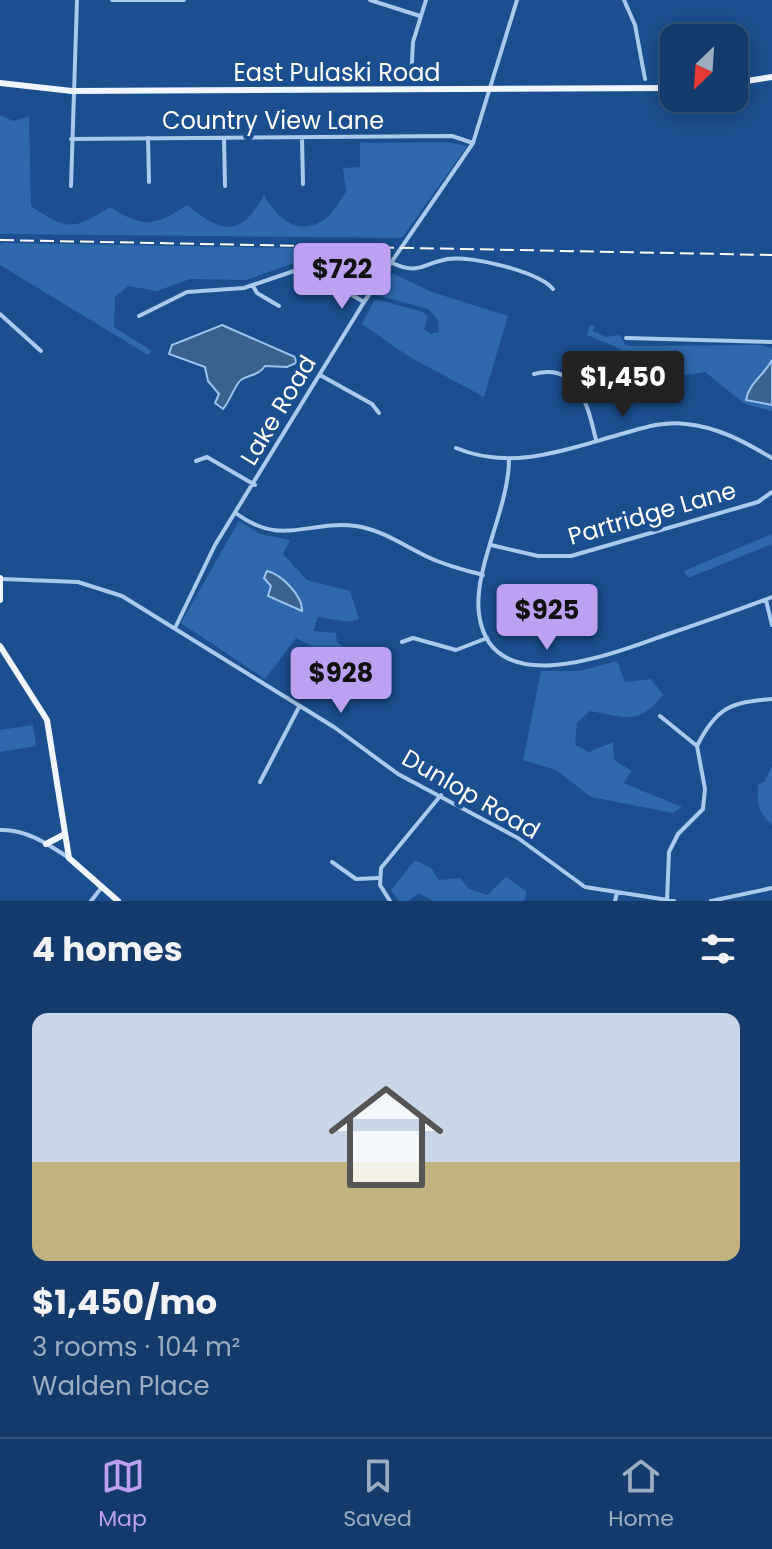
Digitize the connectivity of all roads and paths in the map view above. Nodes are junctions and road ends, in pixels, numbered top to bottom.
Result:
1 (77, 0) edge
2 (112, 0) edge
3 (184, 0) edge
4 (370, 0) edge
5 (426, 0) edge
6 (517, 0) edge
7 (624, 0) edge
8 (420, 16) junction
9 (772, 77) edge
10 (645, 79) dead end
11 (411, 81) dead end
12 (748, 81) edge
13 (0, 83) edge
14 (660, 88) edge
15 (489, 89) junction
16 (72, 91) junction
17 (148, 138) junction
18 (224, 138) junction
19 (302, 138) junction
20 (71, 139) junction
21 (473, 143) junction
22 (149, 182) dead end
23 (303, 184) dead end
24 (71, 186) dead end
25 (225, 186) dead end
26 (390, 262) junction
27 (253, 286) junction
28 (553, 289) dead end
29 (364, 302) junction
30 (279, 306) dead end
31 (0, 314) edge
32 (139, 316) dead end
33 (626, 338) dead end
34 (772, 342) edge
35 (41, 351) dead end
36 (534, 374) dead end
37 (320, 375) junction
38 (379, 413) dead end
39 (596, 440) junction
40 (456, 448) dead end
41 (772, 458) edge
42 (509, 459) junction
43 (196, 461) dead end
44 (255, 485) junction
45 (772, 492) edge
46 (237, 514) junction
47 (491, 545) junction
48 (483, 575) junction
49 (1, 579) edge
50 (772, 597) edge
51 (765, 599) junction
52 (0, 600) edge
53 (772, 625) edge
54 (175, 627) junction
55 (487, 638) junction
56 (402, 642) dead end
57 (0, 646) edge
58 (772, 699) edge
59 (299, 707) junction
60 (660, 716) dead end
61 (697, 746) junction
62 (260, 782) dead end
63 (441, 795) junction
64 (0, 830) edge
65 (65, 834) junction
66 (46, 844) junction
67 (69, 858) junction
68 (332, 862) dead end
69 (378, 878) junction
70 (102, 887) junction
71 (772, 888) edge
72 (617, 892) junction
73 (91, 901) edge
74 (118, 901) edge
75 (390, 901) edge
76 (615, 901) edge
77 (667, 901) edge
78 (674, 901) edge
79 (711, 901) edge

1 - 16 street
2 - 3 street
4 - 8 street
5 - 8 street
6 - 15 street, Lake Road
7 - 10 street
8 - 11 street
9 - 12 main road
13 - 16 main road, East Pulaski Road
14 - 15 main road, East Pulaski Road
15 - 16 main road, East Pulaski Road
15 - 21 street, Lake Road
16 - 20 street
17 - 18 street, Country View Lane
17 - 20 street, Country View Lane
17 - 22 street
18 - 19 street, Country View Lane
18 - 25 street
19 - 21 street, Country View Lane
19 - 23 street
20 - 24 street
21 - 26 street, Lake Road
26 - 28 street
26 - 29 street, Lake Road
27 - 29 street
27 - 30 street
27 - 32 street
29 - 37 street, Lake Road
31 - 35 street
33 - 34 street
36 - 39 street
37 - 38 street
37 - 44 street, Lake Road
39 - 41 street
39 - 42 street
40 - 42 street
42 - 47 street
43 - 44 street
44 - 46 street, Lake Road
45 - 47 street, Partridge Lane
46 - 48 street
46 - 54 street, Lake Road
47 - 48 street
48 - 55 street
49 - 52 main road
49 - 54 street, Dunlop Road
50 - 51 street
51 - 53 street
51 - 55 street
54 - 59 street, Dunlop Road
55 - 56 street
57 - 65 main road
58 - 61 street
59 - 62 street
59 - 63 street, Dunlop Road
60 - 61 street
61 - 77 street
63 - 69 street
63 - 72 street, Dunlop Road
64 - 66 street
65 - 66 main road
65 - 67 main road
66 - 67 street
67 - 70 main road
68 - 69 street
69 - 75 street
70 - 73 street
70 - 74 main road
71 - 79 street
72 - 76 street
72 - 77 street, Dunlop Road
77 - 78 street, Dunlop Road

